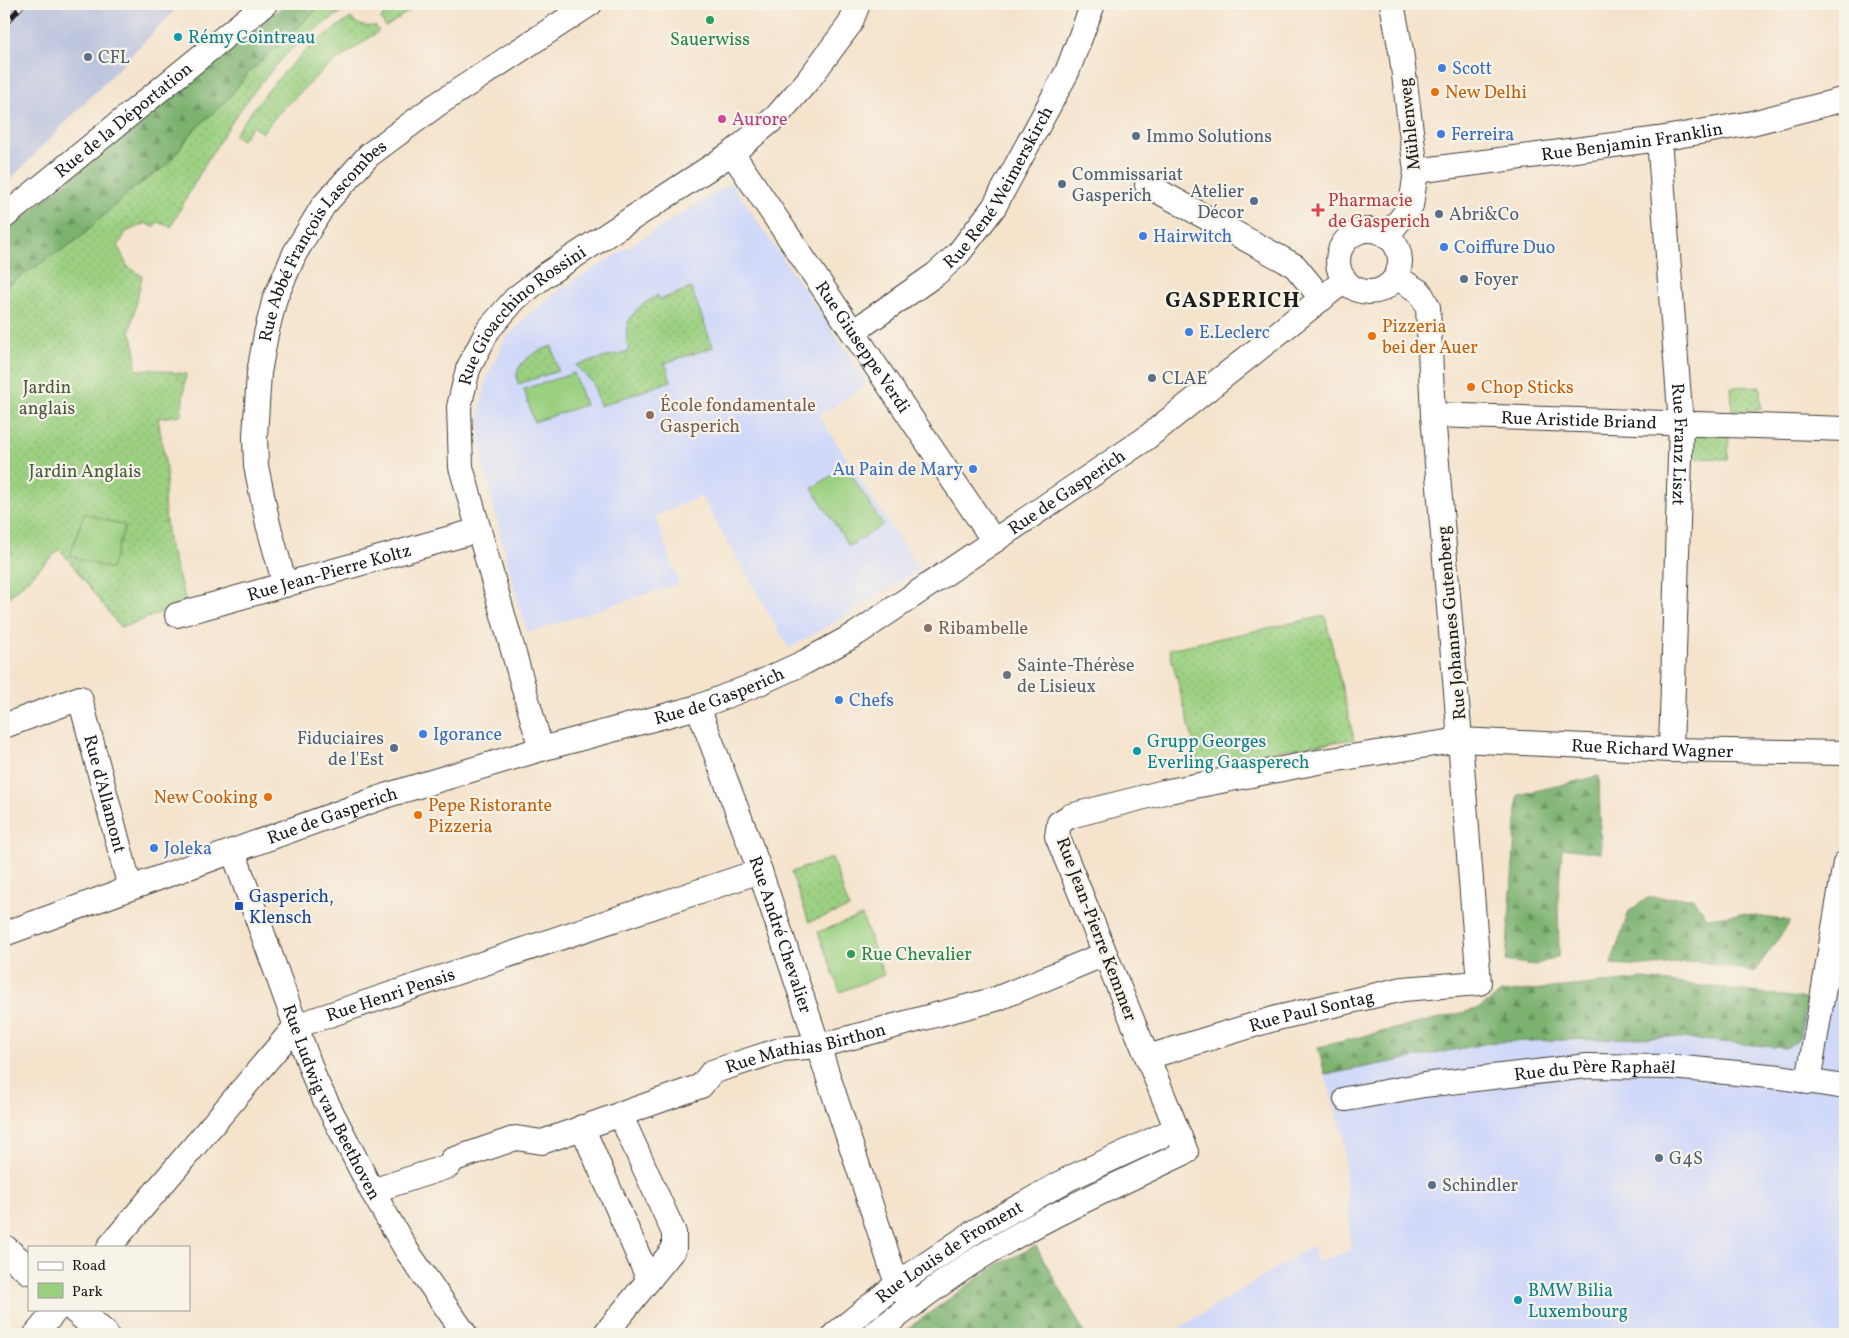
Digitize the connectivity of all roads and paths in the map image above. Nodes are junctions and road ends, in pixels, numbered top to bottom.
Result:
1 (265, 4) edge
2 (590, 4) edge
3 (858, 4) edge
4 (1092, 4) edge
5 (1392, 4) edge
6 (1845, 99) edge
7 (1659, 139) junction
8 (732, 152) junction
9 (1416, 171) junction
10 (1147, 185) dead end
11 (4, 217) edge
12 (1387, 236) junction
13 (1396, 277) junction
14 (1345, 280) junction
15 (1322, 299) junction
16 (853, 332) junction
17 (1433, 414) junction
18 (1681, 424) junction
19 (1845, 429) edge
20 (479, 530) junction
21 (994, 541) junction
22 (285, 585) junction
23 (177, 615) dead end
24 (698, 707) junction
25 (4, 726) edge
26 (1460, 740) junction
27 (541, 749) junction
28 (1670, 750) junction
29 (1845, 753) edge
30 (233, 851) junction
31 (1845, 863) edge
32 (760, 871) junction
33 (130, 888) junction
34 (4, 934) edge
35 (1105, 954) junction
36 (1479, 983) joint
37 (296, 1026) junction
38 (819, 1046) junction
39 (1148, 1057) junction
40 (1808, 1082) junction
41 (1845, 1087) edge
42 (1346, 1099) dead end
43 (620, 1114) junction
44 (582, 1128) junction
45 (1178, 1133) junction
46 (1070, 1178) junction
47 (372, 1191) junction
48 (1081, 1202) junction
49 (110, 1246) edge
50 (4, 1249) edge
51 (28, 1269) edge
52 (649, 1280) junction
53 (897, 1284) junction
54 (912, 1304) junction
55 (56, 1310) edge
56 (75, 1310) edge
57 (36, 1334) edge
58 (104, 1334) edge
59 (465, 1334) edge
60 (605, 1334) edge
61 (835, 1334) edge
62 (874, 1334) edge

1 - 11 street, Rue de la Déportation
2 - 22 street, Rue Abbé François Lascombes
3 - 8 street, Rue Gioacchino Rossini
4 - 16 street, Rue René Weimerskirch
5 - 9 street, Mühlenweg
6 - 7 street, Rue Benjamin Franklin
7 - 9 street, Rue Benjamin Franklin
7 - 18 street, Rue Franz Liszt
8 - 16 street, Rue Giuseppe Verdi
8 - 20 street, Rue Gioacchino Rossini
9 - 12 street, Mühlenweg
10 - 15 street
12 - 13 street
12 - 14 street
13 - 14 street
13 - 17 street, Rue Johannes Gutenberg
14 - 15 street, Rue de Gasperich
15 - 21 street, Rue de Gasperich
16 - 21 street, Rue Giuseppe Verdi
17 - 18 street, Rue Aristide Briand
17 - 26 street, Rue Johannes Gutenberg
18 - 19 street, Rue Aristide Briand
18 - 28 street, Rue Franz Liszt
20 - 22 street, Rue Jean-Pierre Koltz
20 - 27 street, Rue Gioacchino Rossini
21 - 24 street, Rue de Gasperich
22 - 23 street, Rue Jean-Pierre Koltz
24 - 27 street, Rue de Gasperich
24 - 32 street, Rue André Chevalier
25 - 33 street, Rue d'Allamont
26 - 28 street, Rue Richard Wagner
26 - 35 street, Rue Jean-Pierre Kemmer
26 - 36 street, Rue Johannes Gutenberg
27 - 30 street, Rue de Gasperich
28 - 29 street, Rue Richard Wagner
30 - 33 street, Rue de Gasperich
30 - 37 street, Rue Ludwig van Beethoven
31 - 40 street
32 - 37 street, Rue Henri Pensis
32 - 38 street, Rue André Chevalier
33 - 34 street, Rue de Gasperich
35 - 38 street, Rue Mathias Birthon
35 - 39 street, Rue Jean-Pierre Kemmer
36 - 39 street, Rue Paul Sontag
37 - 47 street, Rue Ludwig van Beethoven
37 - 49 street
38 - 43 street, Rue Mathias Birthon
38 - 53 street, Rue André Chevalier
39 - 45 street, Rue Jean-Pierre Kemmer
40 - 41 street, Rue du Père Raphaël
40 - 42 street, Rue du Père Raphaël
43 - 44 street, Rue Mathias Birthon
43 - 52 street
44 - 47 street, Rue Mathias Birthon
44 - 52 street
45 - 46 street, Rue Louis de Froment
45 - 48 street, Rue Louis de Froment
46 - 48 street
46 - 53 street, Rue Louis de Froment
47 - 59 street, Rue Ludwig van Beethoven
48 - 54 street, Rue Louis de Froment
50 - 51 main road
52 - 60 street
53 - 54 street, Rue André Chevalier
53 - 61 street, Rue Louis de Froment
54 - 62 street, Rue Louis de Froment
55 - 57 street
56 - 58 main road

